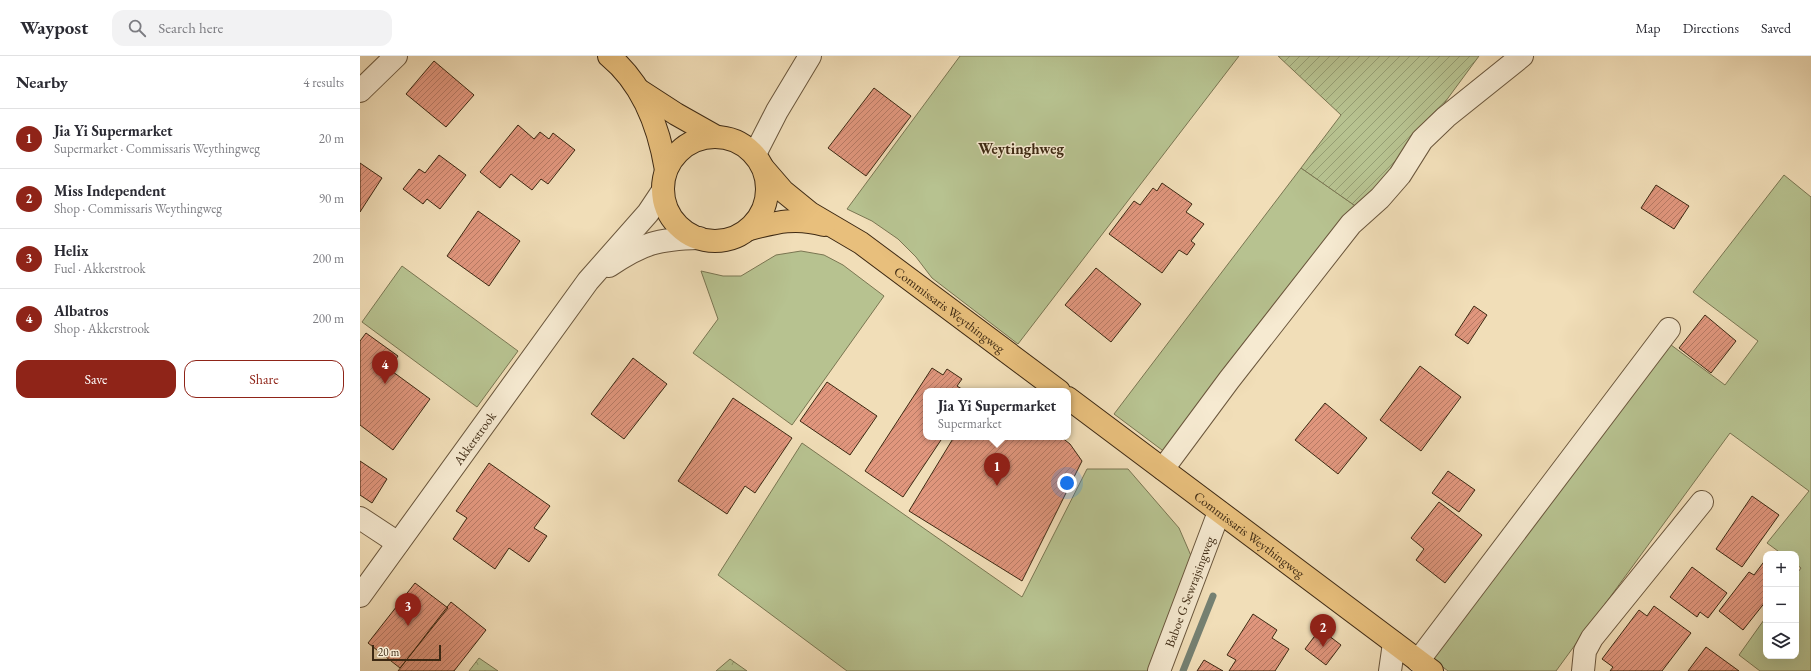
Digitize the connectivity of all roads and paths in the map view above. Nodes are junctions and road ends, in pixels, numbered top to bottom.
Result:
1 (396, 56) edge
2 (609, 56) edge
3 (810, 56) edge
4 (1522, 56) edge
5 (640, 90) junction
6 (360, 91) edge
7 (715, 136) junction
8 (760, 162) junction
9 (666, 170) junction
10 (662, 192) junction
11 (750, 229) junction
12 (840, 230) junction
13 (699, 238) junction
14 (588, 281) junction
15 (1669, 329) dead end
16 (1055, 388) edge
17 (1071, 400) edge
18 (1163, 469) junction
19 (1702, 502) dead end
20 (1219, 512) junction
21 (360, 518) edge
22 (398, 543) junction
23 (360, 596) edge
24 (1394, 643) junction
25 (1425, 666) edge
26 (1159, 671) edge
27 (1390, 671) edge
28 (1583, 671) edge

1 - 6 street
2 - 5 main road
3 - 8 street
4 - 18 street
5 - 7 main road
5 - 9 main road
7 - 8 main road
7 - 9 main road
8 - 11 main road
8 - 12 main road, Commissaris Weythingweg
9 - 10 main road
10 - 13 main road
10 - 14 street
11 - 12 main road, Commissaris Weythingweg
11 - 13 main road
12 - 16 main road, Commissaris Weythingweg
13 - 14 street
14 - 22 street, Akkerstrook
15 - 25 street
17 - 18 main road, Commissaris Weythingweg
18 - 20 main road, Commissaris Weythingweg
19 - 28 street
20 - 24 main road, Commissaris Weythingweg
20 - 26 street, Baboe G Sewrajsingweg
21 - 22 street
22 - 23 street, Akkerstrook
24 - 25 main road, Commissaris Weythingweg
24 - 27 street

